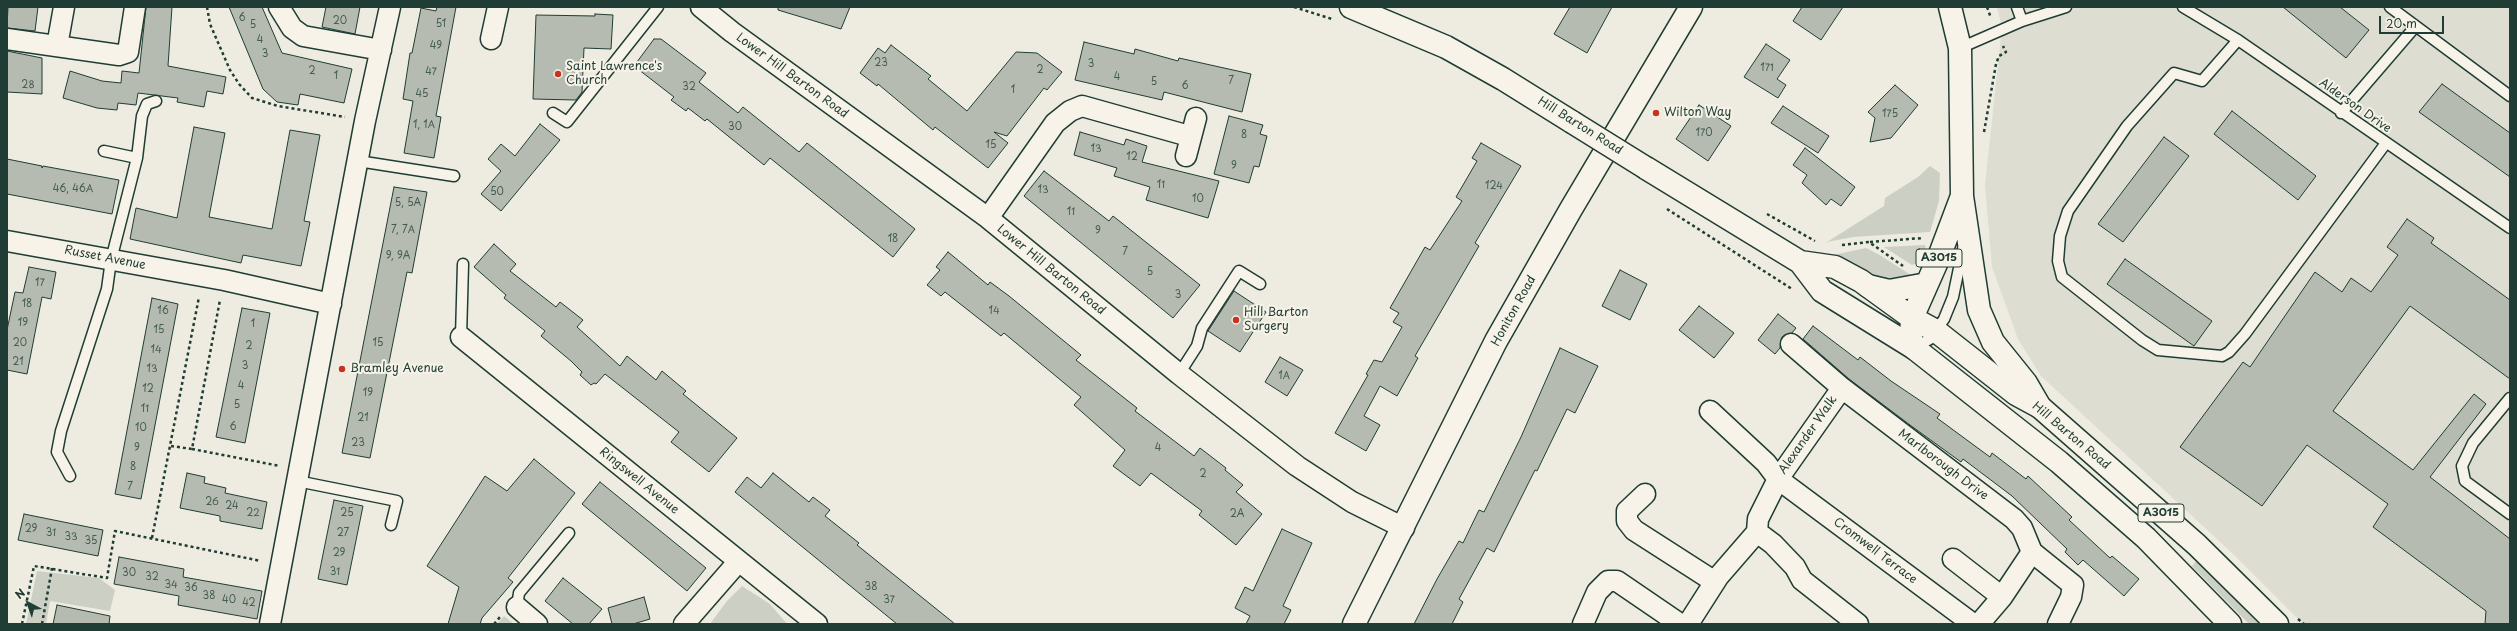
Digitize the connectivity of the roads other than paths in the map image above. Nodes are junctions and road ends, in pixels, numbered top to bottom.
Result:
1 (64, 7) edge
2 (135, 7) edge
3 (279, 7) edge
4 (390, 7) edge
5 (498, 7) edge
6 (658, 7) edge
7 (701, 7) edge
8 (1351, 7) edge
9 (1691, 7) edge
10 (1950, 7) edge
11 (2017, 7) edge
12 (2066, 7) edge
13 (2183, 7) edge
14 (2390, 7) edge
15 (2022, 21) junction
16 (2415, 27) junction
17 (7, 39) edge
18 (491, 39) dead end
19 (2238, 40) junction
20 (57, 46) junction
21 (1960, 48) junction
22 (381, 50) junction
23 (2510, 96) edge
24 (156, 101) dead end
25 (554, 112) dead end
26 (2341, 113) junction
27 (2386, 143) junction
28 (104, 151) dead end
29 (1186, 156) dead end
30 (137, 158) junction
31 (358, 161) junction
32 (454, 176) dead end
33 (1962, 196) junction
34 (988, 218) junction
35 (2510, 228) edge
36 (1967, 231) junction
37 (7, 241) edge
38 (111, 260) junction
39 (1800, 262) junction
40 (463, 264) dead end
41 (1260, 284) dead end
42 (1927, 284) junction
43 (1868, 286) junction
44 (331, 304) junction
45 (1912, 318) junction
46 (1936, 331) junction
47 (461, 337) joint
48 (1791, 344) dead end
49 (1914, 348) junction
50 (1179, 374) junction
51 (1842, 388) junction
52 (2510, 398) edge
53 (2040, 407) junction
54 (1710, 412) dead end
55 (298, 475) junction
56 (70, 476) dead end
57 (1778, 479) junction
58 (1645, 494) dead end
59 (2510, 514) edge
60 (391, 526) dead end
61 (1404, 528) junction
62 (1757, 532) junction
63 (569, 533) dead end
64 (2032, 552) junction
65 (1952, 559) dead end
66 (738, 562) junction
67 (1714, 582) junction
68 (2002, 596) junction
69 (517, 607) joint
70 (811, 622) edge
71 (270, 624) edge
72 (537, 624) edge
73 (684, 624) edge
74 (1354, 624) edge
75 (1582, 624) edge
76 (1680, 624) edge
77 (1688, 624) edge
78 (1858, 624) edge
79 (1973, 624) edge
80 (1979, 624) edge
81 (2058, 624) edge
82 (2230, 624) edge
83 (2277, 624) edge

1 - 20 street
2 - 20 street
3 - 22 street
4 - 22 street
5 - 18 street
6 - 25 lane
7 - 34 street, Lower Hill Barton Road
8 - 39 main road, Hill Barton Road, bridge
9 - 61 main road, Honiton Road
10 - 21 main road, A3015
11 - 15 lane
12 - 15 lane
13 - 19 lane, Alderson Drive
14 - 16 lane
15 - 21 lane
16 - 23 lane
16 - 26 lane
17 - 20 street
19 - 26 lane, Alderson Drive
19 - 27 lane
21 - 33 main road, A3015
22 - 31 street
24 - 30 lane
26 - 27 lane, Alderson Drive
27 - 35 lane, Alderson Drive
28 - 30 lane
29 - 34 street
30 - 38 lane
31 - 32 lane
31 - 44 street
33 - 36 main road, A3015
33 - 42 main road, A3015
34 - 50 street, Lower Hill Barton Road
36 - 46 lane
36 - 53 main road, A3015
37 - 38 street, Russet Avenue
38 - 44 street, Russet Avenue
38 - 56 lane
39 - 43 main road, Hill Barton Road
39 - 49 main road, Hill Barton Road
40 - 47 lane
41 - 50 lane
42 - 43 main road
42 - 45 main road, A3015
43 - 45 main road, Hill Barton Road
44 - 55 street
45 - 46 main road, Hill Barton Road
45 - 49 main road, A3015
46 - 49 lane
46 - 53 main road, Hill Barton Road
47 - 66 street, Ringswell Avenue
48 - 51 street, Alexander Walk
49 - 82 main road, Hill Barton Road / A3015
50 - 61 street, Lower Hill Barton Road
51 - 57 street, Alexander Walk
51 - 64 street, Marlborough Drive
52 - 59 lane
53 - 83 main road, Hill Barton Road / A3015
54 - 57 street, Cromwell Terrace
55 - 60 lane
55 - 71 street
57 - 62 street, Alexander Walk
57 - 79 street, Cromwell Terrace
58 - 67 street
61 - 74 main road, Honiton Road
62 - 67 street
62 - 78 street
63 - 69 lane
64 - 68 street
64 - 81 street, Marlborough Drive
65 - 68 street
66 - 70 street, Ringswell Avenue
66 - 73 street
67 - 77 street
68 - 80 street
69 - 72 street
75 - 76 street

